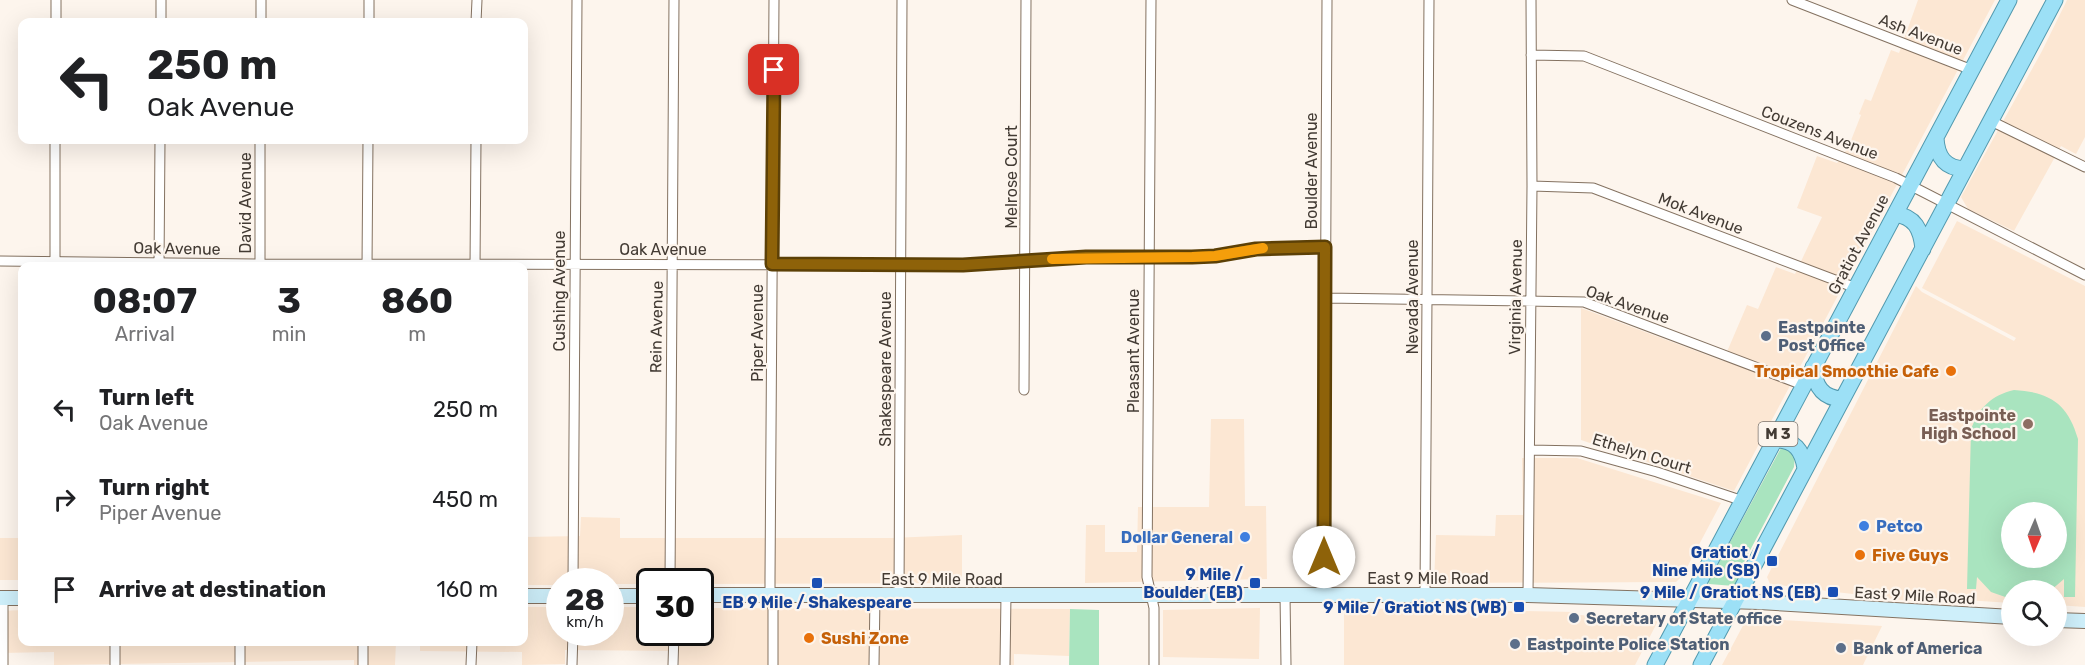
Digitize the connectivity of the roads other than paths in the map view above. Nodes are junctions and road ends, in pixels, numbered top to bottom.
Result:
1 (56, 0) edge
2 (161, 0) edge
3 (261, 0) edge
4 (369, 0) edge
5 (477, 0) edge
6 (577, 0) edge
7 (674, 0) edge
8 (774, 0) edge
9 (902, 0) edge
10 (1026, 0) edge
11 (1151, 0) edge
12 (1327, 0) edge
13 (1429, 0) edge
14 (1531, 0) edge
15 (1792, 0) edge
16 (2009, 0) edge
17 (2055, 0) edge
18 (56, 18) edge
19 (161, 18) edge
20 (261, 18) edge
21 (369, 18) edge
22 (476, 18) edge
23 (1531, 55) junction
24 (1971, 70) junction
25 (1991, 121) junction
26 (1936, 138) junction
27 (56, 144) edge
28 (160, 144) edge
29 (260, 144) edge
30 (368, 144) edge
31 (476, 144) edge
32 (2085, 167) edge
33 (1965, 169) junction
34 (1910, 185) junction
35 (1532, 186) junction
36 (1947, 204) junction
37 (1895, 214) junction
38 (1325, 247) junction
39 (1923, 249) junction
40 (1149, 256) junction
41 (1025, 260) junction
42 (0, 261) edge
43 (18, 262) edge
44 (55, 262) edge
45 (159, 262) edge
46 (260, 262) edge
47 (367, 262) edge
48 (475, 262) edge
49 (528, 264) edge
50 (574, 264) junction
51 (672, 264) junction
52 (772, 264) junction
53 (901, 265) junction
54 (2085, 275) edge
55 (1856, 288) junction
56 (1325, 298) junction
57 (1427, 299) junction
58 (1530, 301) junction
59 (1813, 367) junction
60 (1803, 385) junction
61 (1024, 390) dead end
62 (1842, 399) junction
63 (1775, 440) junction
64 (1530, 450) junction
65 (1805, 468) junction
66 (1743, 501) junction
67 (573, 568) edge
68 (669, 568) edge
69 (1285, 594) junction
70 (1324, 594) junction
71 (1425, 594) junction
72 (874, 595) junction
73 (899, 595) junction
74 (1006, 595) junction
75 (1152, 595) junction
76 (1528, 595) junction
77 (528, 596) edge
78 (546, 596) edge
79 (714, 596) edge
80 (770, 596) junction
81 (1, 598) edge
82 (18, 598) edge
83 (1690, 600) junction
84 (1734, 602) junction
85 (2001, 616) edge
86 (2067, 620) edge
87 (2085, 621) edge
88 (116, 646) edge
89 (240, 646) edge
90 (363, 646) edge
91 (472, 646) edge
92 (573, 646) edge
93 (674, 646) edge
94 (3, 665) edge
95 (115, 665) edge
96 (240, 665) edge
97 (363, 665) edge
98 (471, 665) edge
99 (572, 665) edge
100 (673, 665) edge
101 (773, 665) edge
102 (874, 665) edge
103 (1005, 665) edge
104 (1154, 665) edge
105 (1286, 665) edge
106 (1655, 665) edge
107 (1701, 665) edge

1 - 18 street
2 - 19 street
3 - 20 street
4 - 21 street
5 - 22 street
6 - 50 street, Cushing Avenue
7 - 51 street, Rein Avenue
8 - 52 street, Piper Avenue
9 - 53 street, Shakespeare Avenue
10 - 41 street, Melrose Court
11 - 40 street, Pleasant Avenue
12 - 38 street, Boulder Avenue
13 - 57 street, Nevada Avenue
14 - 23 street, Virginia Avenue
15 - 24 street, Ash Avenue
16 - 24 main road, Gratiot Avenue / M 3
17 - 25 main road, M 3
23 - 34 street, Couzens Avenue
23 - 35 street, Virginia Avenue
24 - 26 main road, Gratiot Avenue / M 3
25 - 32 street
25 - 33 main road, M 3
26 - 33 main road
26 - 34 main road, Gratiot Avenue / M 3
27 - 44 street
28 - 45 street
29 - 46 street, David Avenue
30 - 47 street
31 - 48 street
33 - 36 main road, M 3
34 - 36 street, Couzens Avenue
34 - 37 main road, Gratiot Avenue / M 3
35 - 55 street, Mok Avenue
35 - 58 street, Virginia Avenue
36 - 39 main road, M 3
36 - 54 street, Couzens Avenue
37 - 39 main road
37 - 55 main road, Gratiot Avenue / M 3
38 - 40 street, Oak Avenue
38 - 56 street, Boulder Avenue
39 - 62 main road, M 3
40 - 41 street, Oak Avenue
40 - 75 street, Pleasant Avenue
41 - 53 street, Oak Avenue
41 - 61 street, Melrose Court
42 - 43 street, Oak Avenue
49 - 50 street, Oak Avenue
50 - 51 street, Oak Avenue
50 - 67 street, Cushing Avenue
51 - 52 street, Oak Avenue
51 - 68 street, Rein Avenue
52 - 53 street, Oak Avenue
52 - 80 street, Piper Avenue
53 - 73 street, Shakespeare Avenue
55 - 59 main road, Gratiot Avenue / M 3
56 - 57 street, Oak Avenue
56 - 70 street, Boulder Avenue
57 - 58 street, Oak Avenue
57 - 71 street, Nevada Avenue
58 - 60 street, Oak Avenue
58 - 64 street, Virginia Avenue
59 - 60 main road, Gratiot Avenue / M 3
59 - 62 main road
60 - 63 main road, Gratiot Avenue / M 3
62 - 65 main road, M 3
63 - 65 main road
63 - 66 main road, Gratiot Avenue / M 3
64 - 66 street, Ethelyn Court
64 - 76 street, Virginia Avenue
65 - 84 main road, M 3
66 - 83 main road, Gratiot Avenue / M 3
69 - 70 main road, East 9 Mile Road
69 - 75 main road, East 9 Mile Road
69 - 105 street
70 - 71 main road, East 9 Mile Road
71 - 76 main road, East 9 Mile Road
72 - 73 main road, East 9 Mile Road
72 - 80 main road, East 9 Mile Road
72 - 102 street
73 - 74 main road, East 9 Mile Road
74 - 75 main road, East 9 Mile Road
74 - 103 street
75 - 104 street, Pleasant Avenue
76 - 83 main road, East 9 Mile Road
77 - 78 main road
79 - 80 main road, East 9 Mile Road
80 - 101 street, Piper Avenue
81 - 82 main road
81 - 94 street
83 - 84 main road, East 9 Mile Road
83 - 106 main road, Gratiot Avenue / M 3
84 - 85 main road, East 9 Mile Road
84 - 107 main road, M 3
86 - 87 main road
88 - 95 street
89 - 96 street
90 - 97 street
91 - 98 street
92 - 99 street
93 - 100 street

